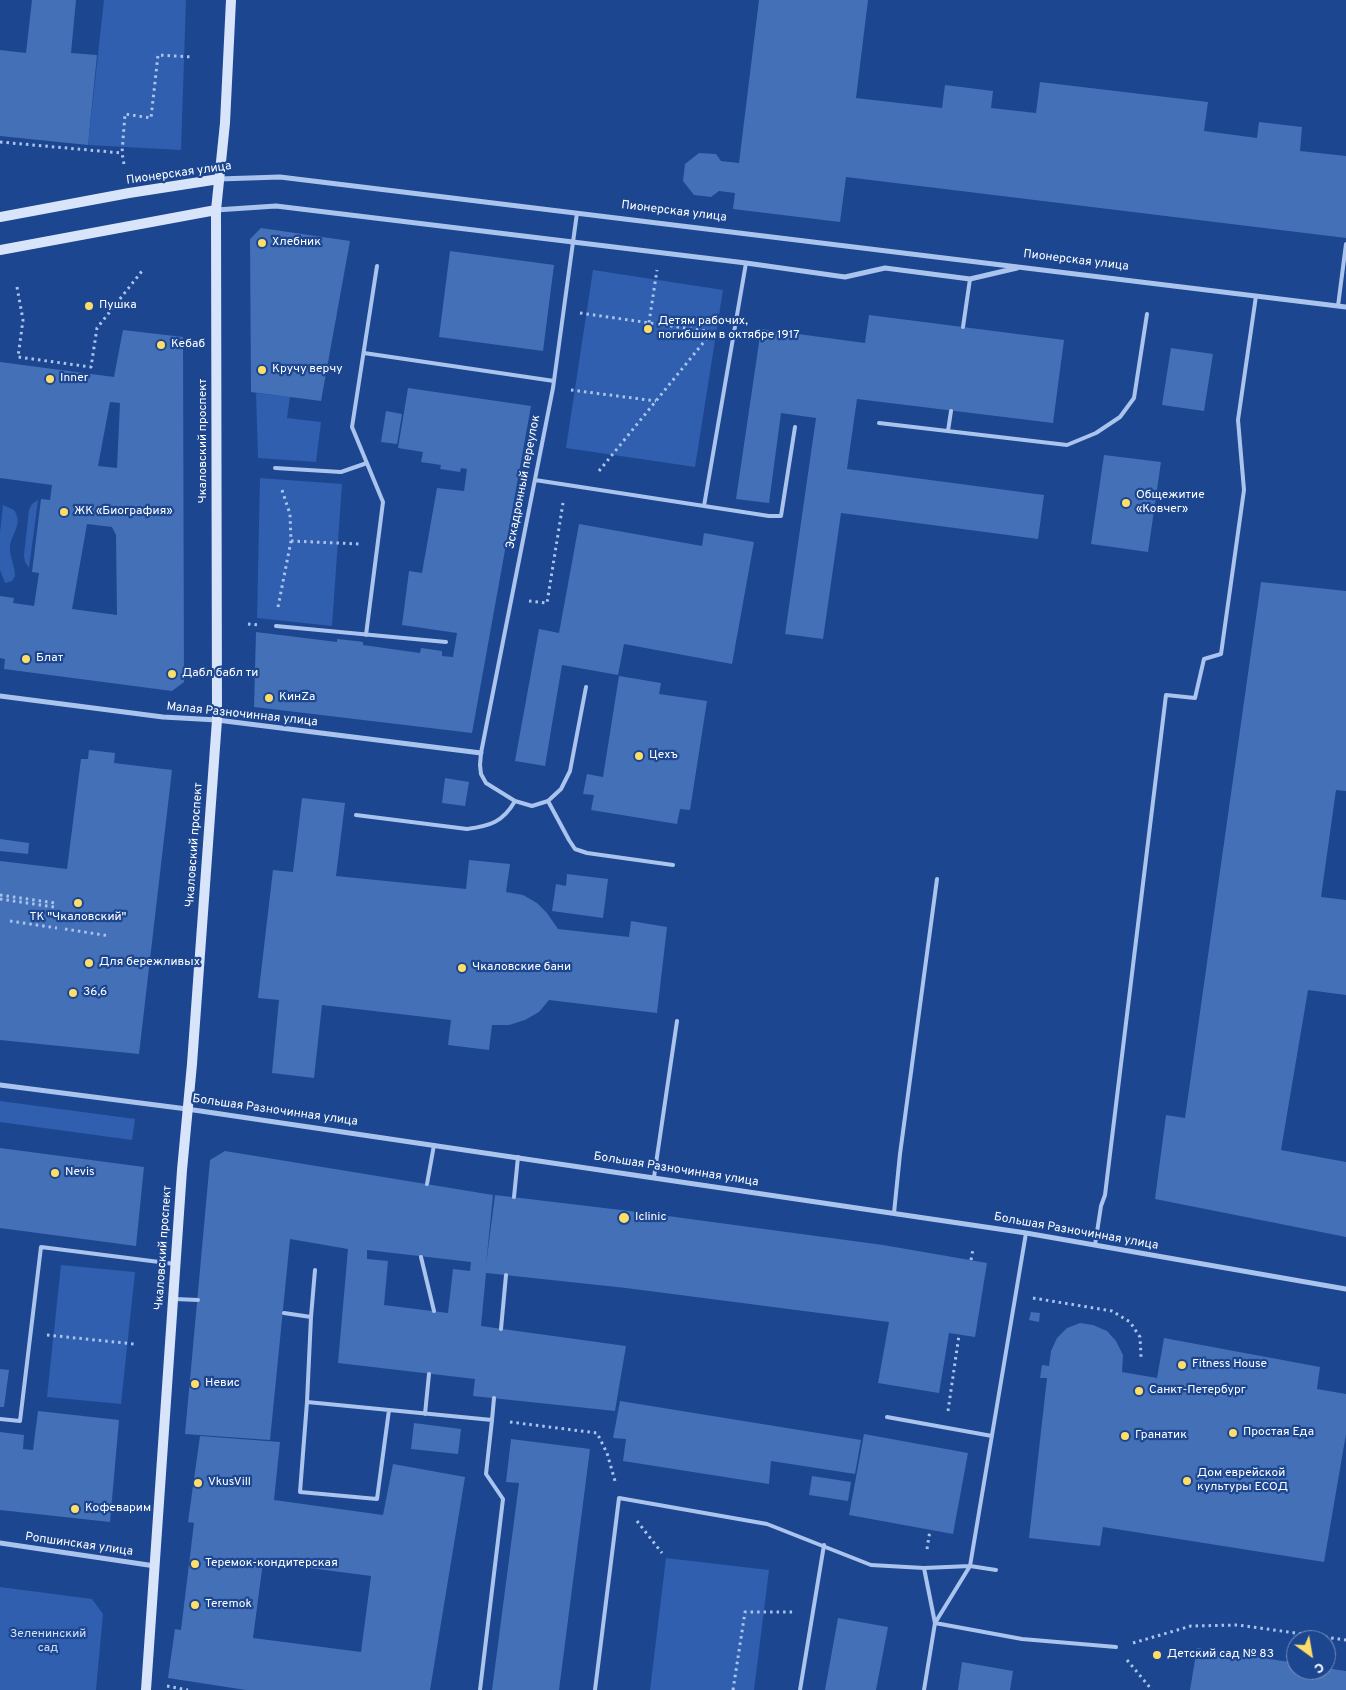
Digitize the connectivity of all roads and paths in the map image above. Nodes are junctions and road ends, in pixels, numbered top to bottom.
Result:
1 (231, 0) edge
2 (193, 57) dead end
3 (0, 142) edge
4 (122, 153) junction
5 (124, 164) dead end
6 (219, 179) junction
7 (216, 210) junction
8 (577, 213) junction
9 (0, 217) edge
10 (572, 242) junction
11 (1346, 244) edge
12 (0, 250) edge
13 (746, 263) junction
14 (377, 266) dead end
15 (1021, 267) junction
16 (657, 268) dead end
17 (142, 271) dead end
18 (970, 279) junction
19 (17, 287) dead end
20 (1256, 296) junction
21 (1338, 306) junction
22 (1346, 307) edge
23 (564, 310) junction
24 (1147, 314) dead end
25 (649, 323) junction
26 (963, 327) dead end
27 (648, 329) dead end
28 (712, 332) junction
29 (733, 335) junction
30 (364, 353) junction
31 (554, 381) junction
32 (553, 388) junction
33 (656, 401) junction
34 (951, 411) dead end
35 (879, 423) dead end
36 (795, 427) dead end
37 (948, 431) junction
38 (367, 463) junction
39 (275, 468) joint
40 (535, 480) junction
41 (566, 485) junction
42 (585, 488) junction
43 (704, 506) junction
44 (291, 541) junction
45 (377, 544) junction
46 (536, 602) dead end
47 (276, 626) joint
48 (366, 635) junction
49 (446, 642) dead end
50 (586, 686) dead end
51 (0, 696) edge
52 (217, 720) junction
53 (481, 753) junction
54 (515, 801) junction
55 (548, 801) junction
56 (356, 815) dead end
57 (673, 865) dead end
58 (937, 879) dead end
59 (0, 895) edge
60 (0, 899) edge
61 (10, 921) dead end
62 (57, 928) dead end
63 (65, 929) dead end
64 (110, 936) dead end
65 (677, 1021) dead end
66 (0, 1085) edge
67 (187, 1109) junction
68 (434, 1145) junction
69 (518, 1157) junction
70 (654, 1177) junction
71 (427, 1184) dead end
72 (514, 1197) dead end
73 (894, 1214) junction
74 (1026, 1233) junction
75 (1095, 1245) junction
76 (973, 1249) dead end
77 (421, 1257) dead end
78 (971, 1260) dead end
79 (175, 1264) junction
80 (315, 1270) dead end
81 (506, 1275) dead end
82 (1346, 1289) edge
83 (1032, 1298) dead end
84 (173, 1299) junction
85 (198, 1300) dead end
86 (434, 1311) dead end
87 (284, 1313) dead end
88 (311, 1317) junction
89 (501, 1328) dead end
90 (30, 1333) junction
91 (960, 1335) dead end
92 (134, 1344) dead end
93 (1141, 1357) dead end
94 (429, 1374) dead end
95 (494, 1398) dead end
96 (307, 1402) junction
97 (389, 1410) junction
98 (425, 1414) junction
99 (887, 1417) dead end
100 (0, 1419) edge
101 (492, 1420) junction
102 (945, 1428) junction
103 (992, 1436) junction
104 (619, 1498) junction
105 (0, 1543) edge
106 (824, 1545) junction
107 (662, 1553) dead end
108 (155, 1566) junction
109 (970, 1566) junction
110 (924, 1568) junction
111 (996, 1570) dead end
112 (813, 1611) junction
113 (935, 1623) junction
114 (1346, 1640) edge
115 (1116, 1647) junction
116 (163, 1686) dead end
117 (146, 1690) edge
118 (188, 1690) edge
119 (480, 1690) edge
120 (596, 1690) edge
121 (734, 1690) edge
122 (800, 1690) edge
123 (924, 1690) edge
124 (1152, 1690) edge

1 - 6 street, Чкаловский проспект
2 - 4 path
3 - 4 path
4 - 5 path
6 - 7 street, Чкаловский проспект
6 - 8 street, Пионерская улица
6 - 9 street, Пионерская улица
7 - 10 street
7 - 12 street
7 - 52 street, Чкаловский проспект
8 - 10 lane, Эскадронный переулок
8 - 15 street, Пионерская улица
10 - 13 street
10 - 23 lane, Эскадронный переулок
11 - 21 lane
13 - 18 street
13 - 29 lane
14 - 30 lane
15 - 18 street
15 - 20 street, Пионерская улица
16 - 25 path
17 - 19 path
18 - 26 lane
20 - 21 street, Пионерская улица
20 - 75 lane
21 - 22 street, Пионерская улица
23 - 25 path
23 - 31 lane, Эскадронный переулок
24 - 37 lane
25 - 27 path
25 - 28 path
28 - 29 path
28 - 33 path
29 - 43 lane
30 - 31 lane
30 - 38 lane
31 - 32 lane, Эскадронный переулок
32 - 33 path
32 - 40 lane, Эскадронный переулок
33 - 42 path
34 - 37 lane
35 - 37 lane
36 - 43 lane
38 - 39 lane
38 - 45 lane
39 - 44 path
40 - 41 lane
40 - 53 lane, Эскадронный переулок
41 - 42 lane
41 - 46 path
42 - 43 lane
44 - 45 path
44 - 47 path
45 - 48 lane
47 - 48 lane
48 - 49 lane
50 - 55 lane
51 - 52 street, Малая Разночинная улица
52 - 53 street, Малая Разночинная улица
52 - 67 street, Чкаловский проспект
53 - 54 lane, Эскадронный переулок
54 - 55 lane
54 - 56 lane
55 - 57 lane
58 - 73 lane
59 - 60 path
61 - 62 path
63 - 64 path
65 - 70 lane
66 - 67 street, Большая Разночинная улица
67 - 68 street, Большая Разночинная улица
67 - 79 street, Чкаловский проспект
68 - 69 street, Большая Разночинная улица
68 - 71 lane
69 - 70 street, Большая Разночинная улица
69 - 72 lane
70 - 73 street, Большая Разночинная улица
73 - 74 street, Большая Разночинная улица
74 - 75 street, Большая Разночинная улица
74 - 103 lane
75 - 82 street, Большая Разночинная улица
76 - 78 path
77 - 86 lane
79 - 84 street, Чкаловский проспект
79 - 90 lane
80 - 88 lane
81 - 89 lane
83 - 93 path
84 - 85 lane
84 - 108 street, Чкаловский проспект
87 - 88 lane
88 - 96 lane
90 - 92 path
90 - 100 lane
91 - 102 path
94 - 98 lane
95 - 101 lane
96 - 97 lane
96 - 97 lane
97 - 98 lane
98 - 101 lane
99 - 102 lane
101 - 104 path
101 - 119 lane
102 - 103 lane
103 - 109 lane
104 - 106 lane
104 - 107 path
104 - 120 lane
105 - 108 street, Ропшинская улица
106 - 110 lane
106 - 112 lane
108 - 117 street, Чкаловский проспект
109 - 110 lane
109 - 111 lane
109 - 113 lane
110 - 113 lane
112 - 121 path
112 - 122 lane
113 - 115 lane
113 - 123 lane
114 - 115 path
115 - 124 path
116 - 118 path

